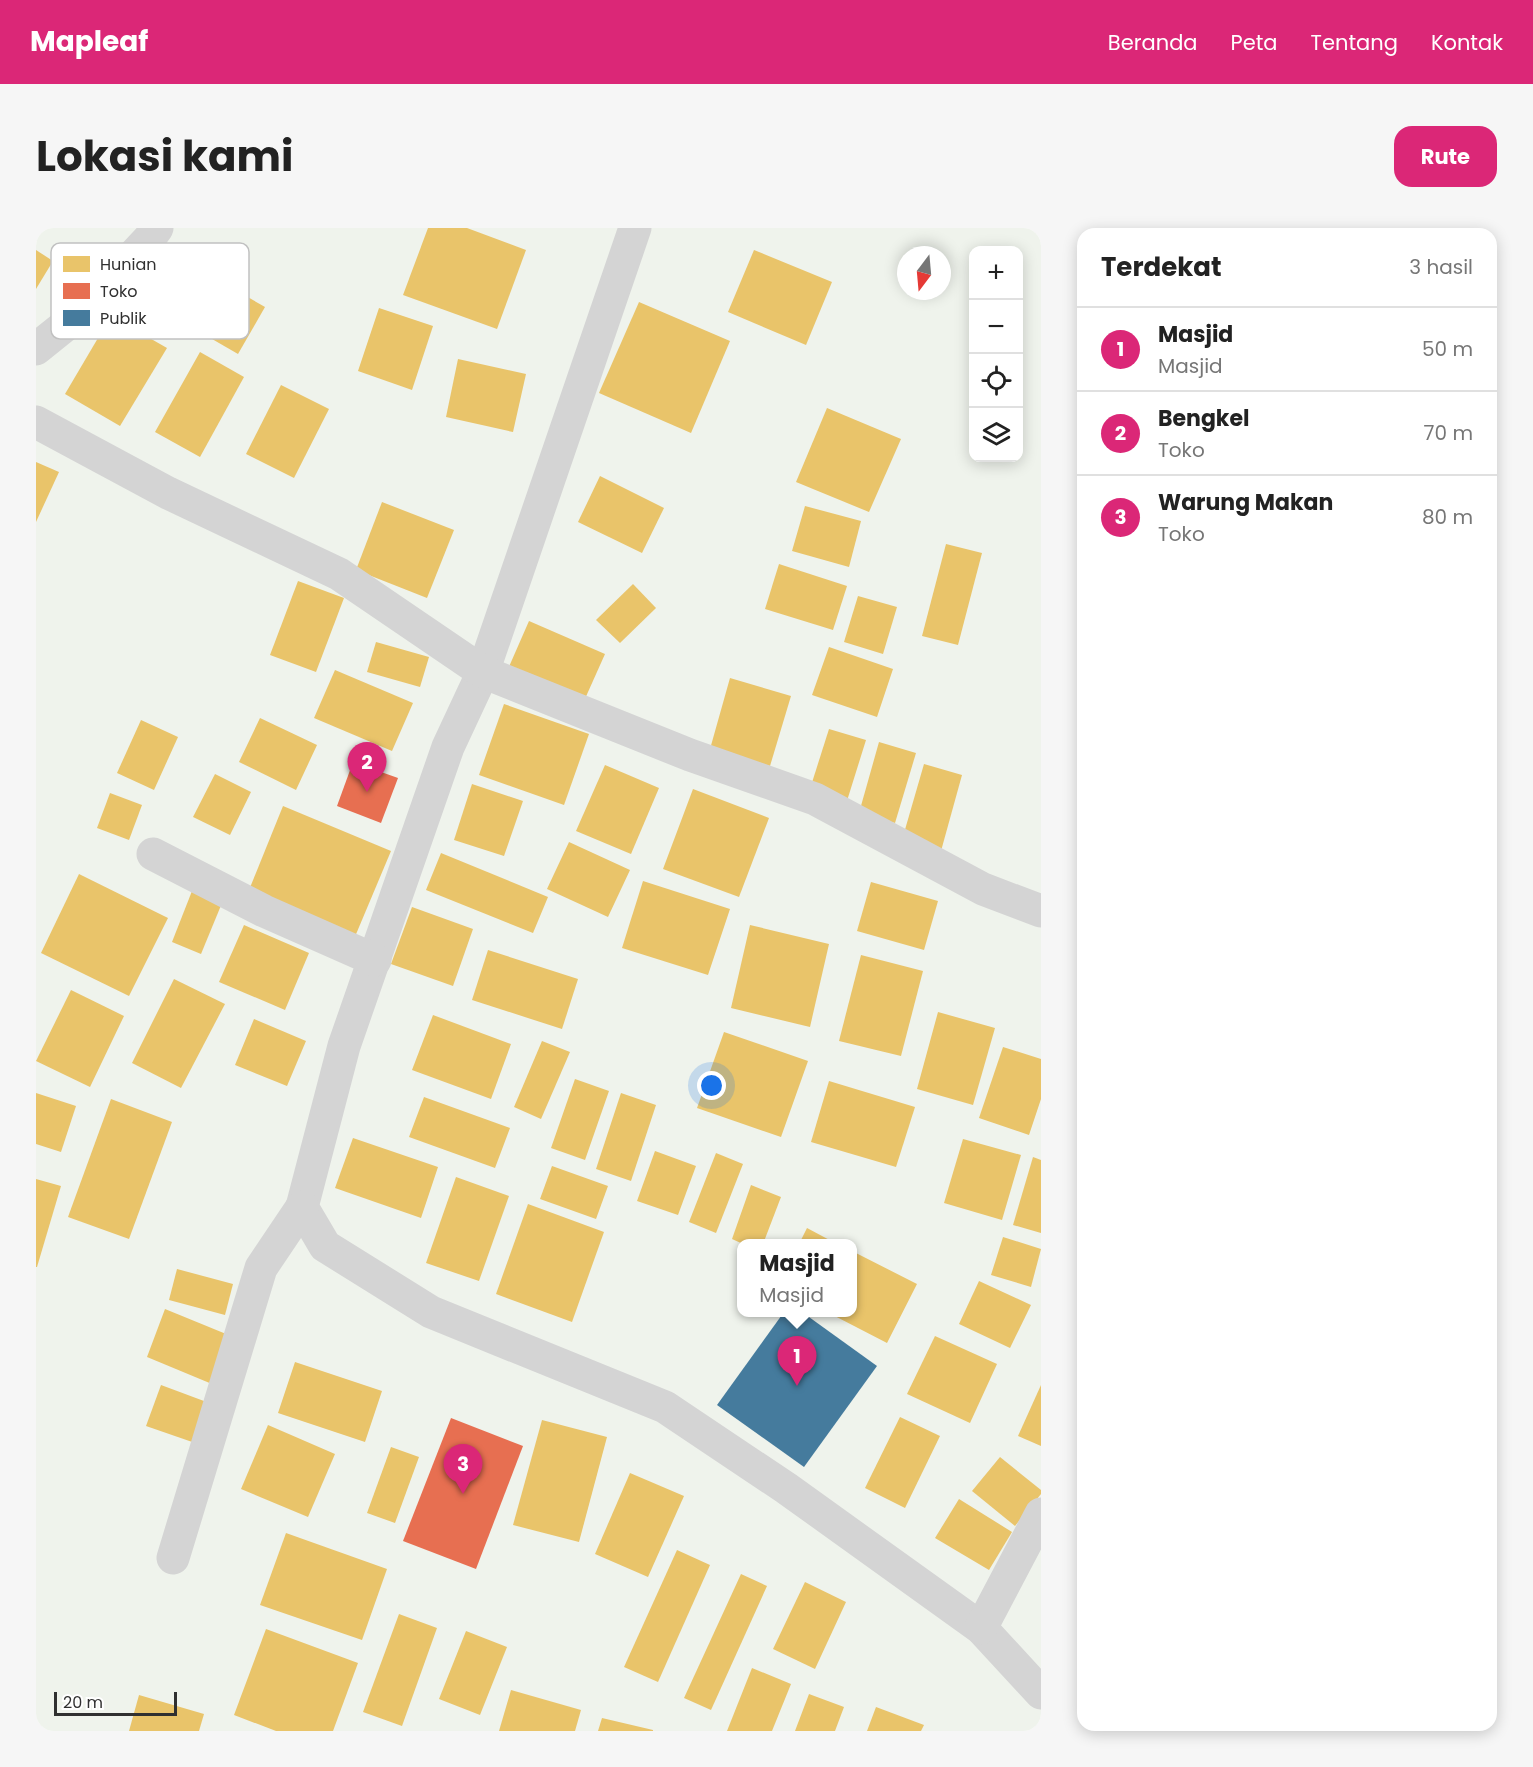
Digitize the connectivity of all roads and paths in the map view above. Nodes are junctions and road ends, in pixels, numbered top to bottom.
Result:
1 (157, 228) edge
2 (635, 228) edge
3 (145, 243) edge
4 (51, 337) edge
5 (36, 349) edge
6 (36, 422) edge
7 (483, 672) junction
8 (153, 854) dead end
9 (1041, 911) edge
10 (375, 960) junction
11 (302, 1207) junction
12 (1041, 1514) edge
13 (173, 1558) dead end
14 (981, 1628) junction
15 (1041, 1693) edge

1 - 3 street
2 - 7 street
4 - 5 street
6 - 7 street
7 - 9 street
7 - 10 street
8 - 10 street
10 - 11 street
11 - 13 street
11 - 14 street
12 - 14 street
14 - 15 street

